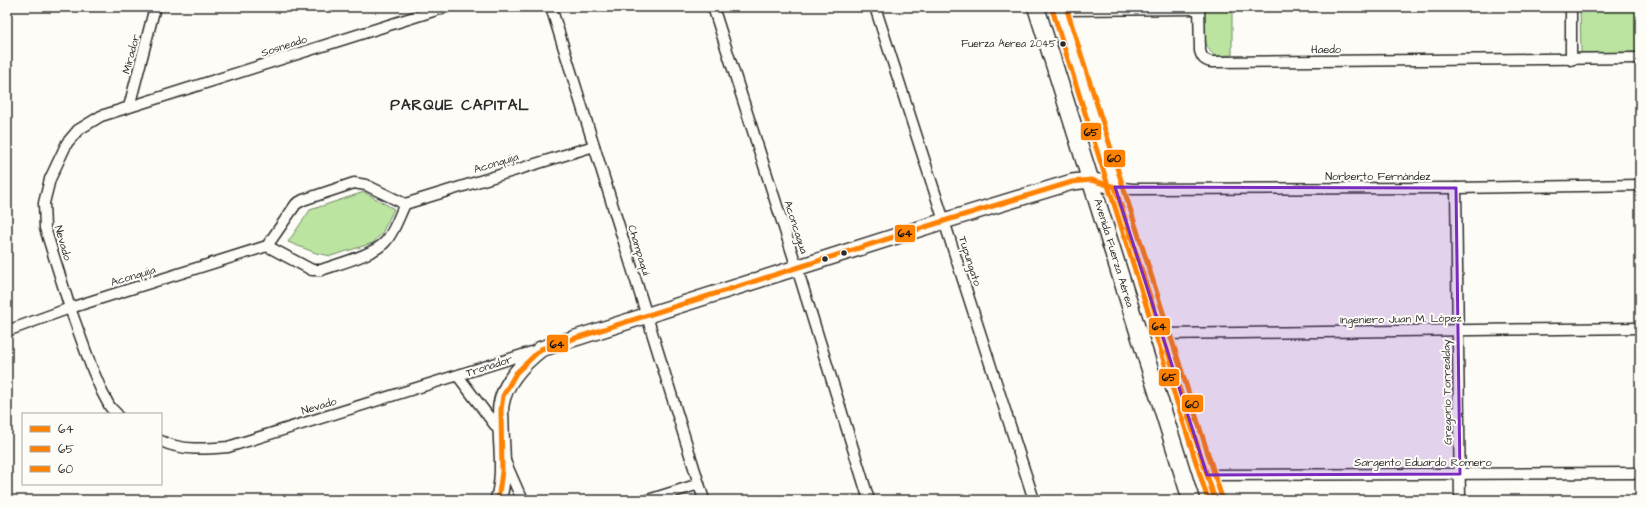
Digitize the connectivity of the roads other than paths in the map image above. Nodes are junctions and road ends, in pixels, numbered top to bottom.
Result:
1 (155, 7) edge
2 (446, 7) edge
3 (551, 7) edge
4 (713, 7) edge
5 (875, 7) edge
6 (1036, 7) edge
7 (1571, 7) edge
8 (1059, 8) edge
9 (1199, 8) edge
10 (1640, 58) edge
11 (1571, 60) junction
12 (129, 107) junction
13 (594, 146) junction
14 (1091, 180) junction
15 (1640, 185) edge
16 (1115, 187) junction
17 (1456, 188) junction
18 (405, 204) junction
19 (944, 221) junction
20 (267, 246) junction
21 (797, 268) junction
22 (70, 308) junction
23 (647, 316) junction
24 (1640, 328) edge
25 (1458, 330) junction
26 (7, 332) edge
27 (1162, 334) junction
28 (541, 349) junction
29 (458, 376) junction
30 (116, 413) edge
31 (501, 433) junction
32 (162, 441) edge
33 (502, 455) junction
34 (1640, 473) edge
35 (1460, 474) junction
36 (1207, 476) junction
37 (699, 484) junction
38 (498, 500) edge
39 (524, 500) edge
40 (648, 500) edge
41 (704, 500) edge
42 (869, 500) edge
43 (1034, 500) edge
44 (1191, 500) edge
45 (1215, 500) edge
46 (1460, 500) edge

1 - 12 street, Mirador
2 - 12 street, Sosneado
3 - 13 street, Champaquí
4 - 21 street, Aconcagua
5 - 19 street, Tupungato
6 - 14 main road, Avenida Fuerza Aérea
7 - 11 street
8 - 9 street, Haedo
8 - 16 main road, Avenida Fuerza Aérea
9 - 11 street, Haedo
10 - 11 street, Haedo
12 - 22 street, Nevado
13 - 18 street, Aconquija
13 - 23 street, Champaquí
14 - 16 main road, Tronador
14 - 19 main road, Tronador
14 - 44 main road, Avenida Fuerza Aérea
15 - 17 street, Norberto Fernández
16 - 17 street, Norberto Fernández
16 - 27 main road, Avenida Fuerza Aérea
17 - 25 street, Gregorio Torrealday
18 - 20 street
18 - 20 street
19 - 21 main road, Tronador
19 - 43 street, Tupungato
20 - 22 street, Aconquija
21 - 23 main road, Tronador
21 - 42 street, Aconcagua
22 - 26 street, Aconquija
22 - 30 street, Nevado
23 - 28 main road, Tronador
23 - 37 street, Champaquí
24 - 25 street, Ingeniero Juan M. López
25 - 27 street, Ingeniero Juan M. López
25 - 35 street, Gregorio Torrealday
27 - 36 main road, Avenida Fuerza Aérea
28 - 29 street, Tronador
28 - 31 main road, Tronador
29 - 31 street, Tronador
29 - 32 street, Nevado
31 - 33 main road, Tronador
33 - 38 main road, Tronador
33 - 39 street, Tronador
34 - 35 street, Sargento Eduardo Romero
35 - 36 street, Sargento Eduardo Romero
35 - 46 street, Gregorio Torrealday
36 - 45 main road, Avenida Fuerza Aérea
37 - 40 street
37 - 41 street, Champaquí

